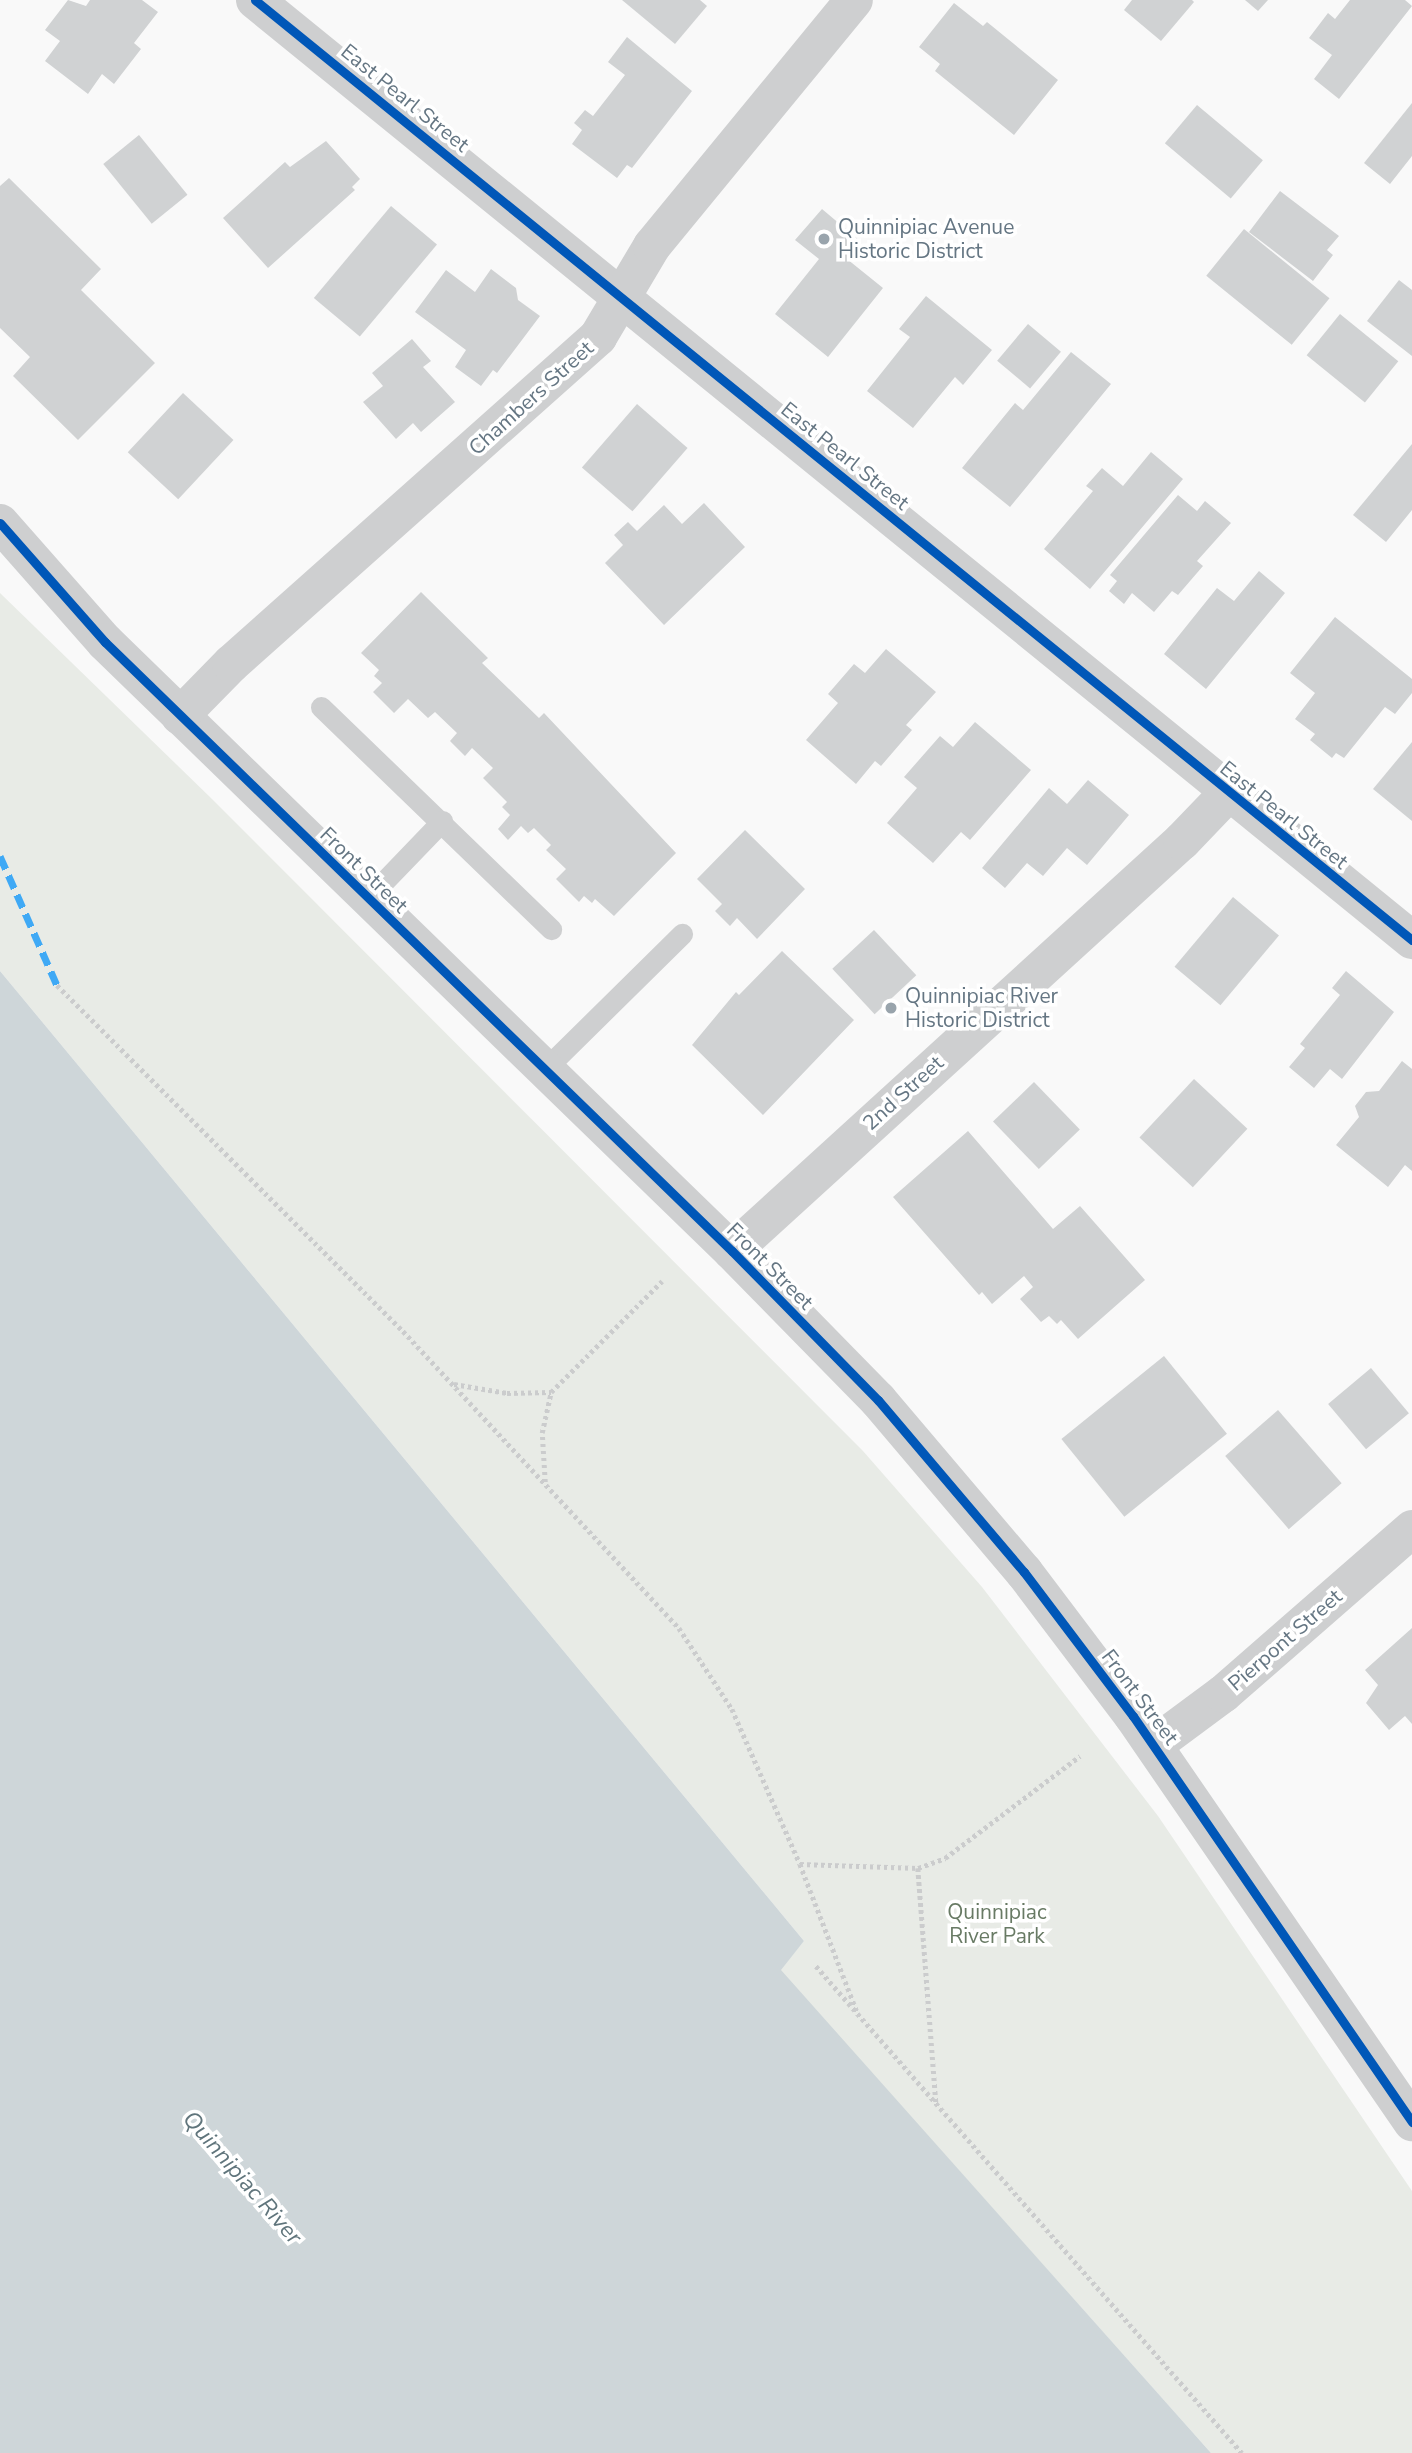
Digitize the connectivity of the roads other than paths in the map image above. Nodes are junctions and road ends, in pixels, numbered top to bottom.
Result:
1 (256, 0) edge
2 (854, 0) edge
3 (623, 299) junction
4 (0, 523) edge
5 (321, 707) dead end
6 (180, 716) junction
7 (1228, 793) junction
8 (442, 821) junction
9 (368, 898) junction
10 (551, 929) dead end
11 (682, 934) dead end
12 (1412, 940) edge
13 (544, 1070) junction
14 (732, 1251) junction
15 (1412, 1529) edge
16 (1154, 1745) junction
17 (1412, 2122) edge

1 - 3 street, East Pearl Street
2 - 3 street, Chambers Street
3 - 6 street, Chambers Street
3 - 7 street, East Pearl Street
4 - 6 street, Front Street
5 - 8 lane
6 - 9 street, Front Street
7 - 12 street, East Pearl Street
7 - 14 street, 2nd Street
8 - 9 lane
8 - 10 lane
9 - 13 street, Front Street
11 - 13 lane
13 - 14 street, Front Street
14 - 16 street, Front Street
15 - 16 street, Pierpont Street
16 - 17 street, Front Street

